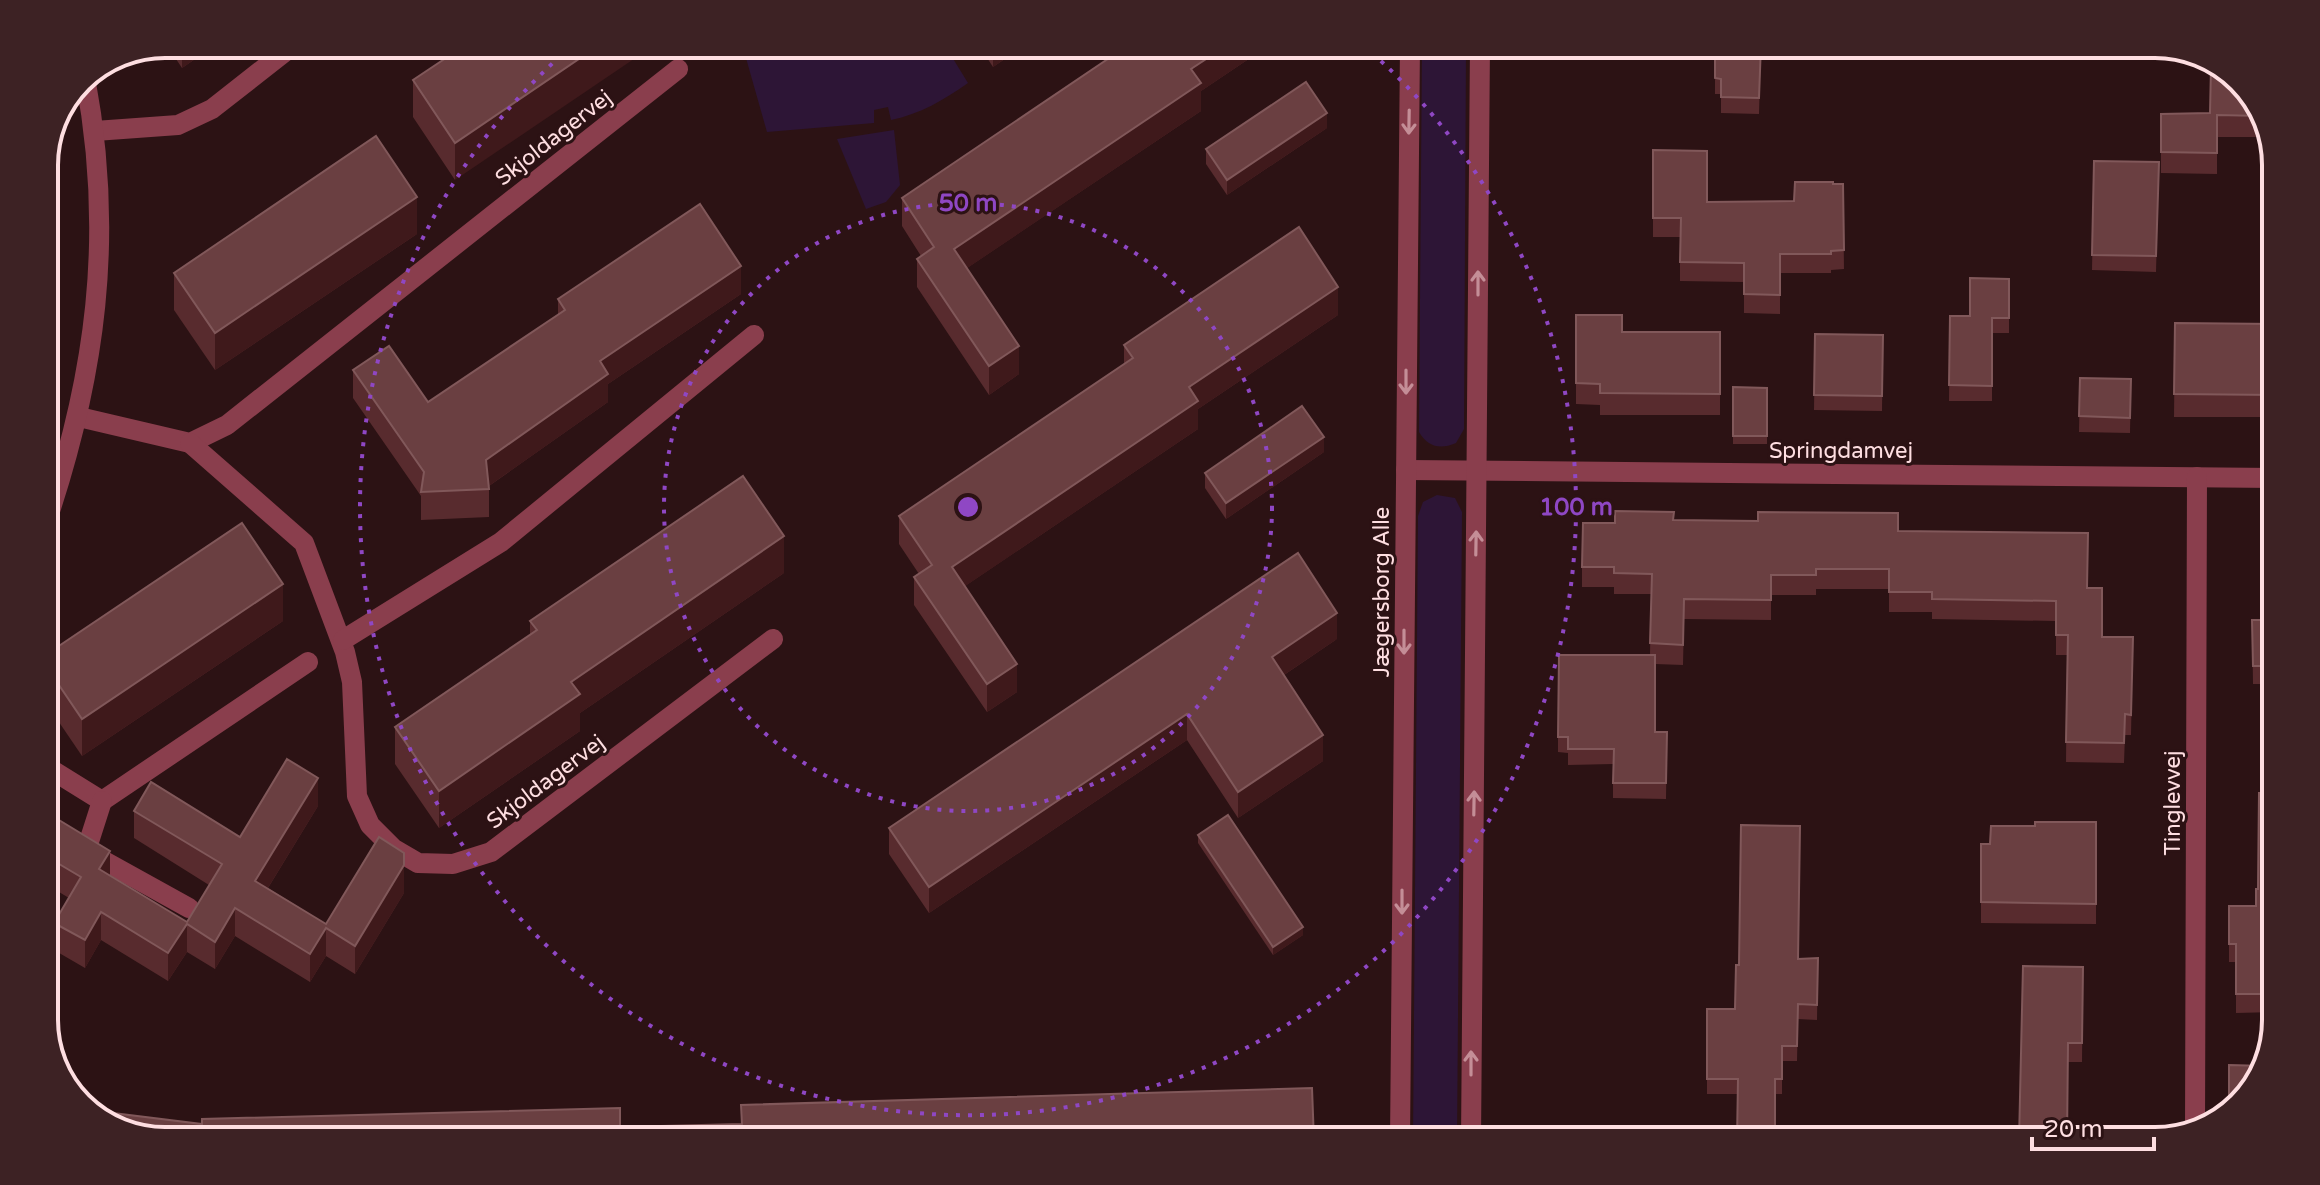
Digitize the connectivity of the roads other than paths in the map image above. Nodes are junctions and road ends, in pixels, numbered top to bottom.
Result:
1 (277, 58) edge
2 (1410, 58) edge
3 (1480, 58) edge
4 (678, 69) dead end
5 (88, 92) edge
6 (95, 131) junction
7 (754, 335) dead end
8 (79, 417) junction
9 (190, 443) junction
10 (1406, 470) junction
11 (1476, 471) junction
12 (2197, 477) junction
13 (2262, 478) edge
14 (58, 484) edge
15 (773, 639) dead end
16 (343, 640) junction
17 (308, 662) dead end
18 (58, 774) edge
19 (102, 801) junction
20 (189, 908) dead end
21 (2195, 1119) edge
22 (1400, 1127) edge
23 (1471, 1127) edge

1 - 6 street
2 -> 10 street, Jægersborg Alle
11 -> 3 street
4 - 9 street, Skjoldagervej
5 - 6 street
6 - 8 street
7 - 16 street
8 - 9 street, Skjoldagervej
8 - 14 street
9 - 16 street, Skjoldagervej
10 - 11 street, Springdamvej
10 -> 22 street, Jægersborg Alle
11 - 12 street, Springdamvej
23 -> 11 street
12 - 13 street, Springdamvej
12 - 21 street, Tinglevvej
15 - 16 street, Skjoldagervej
17 - 19 street
18 - 19 street
19 - 20 street

